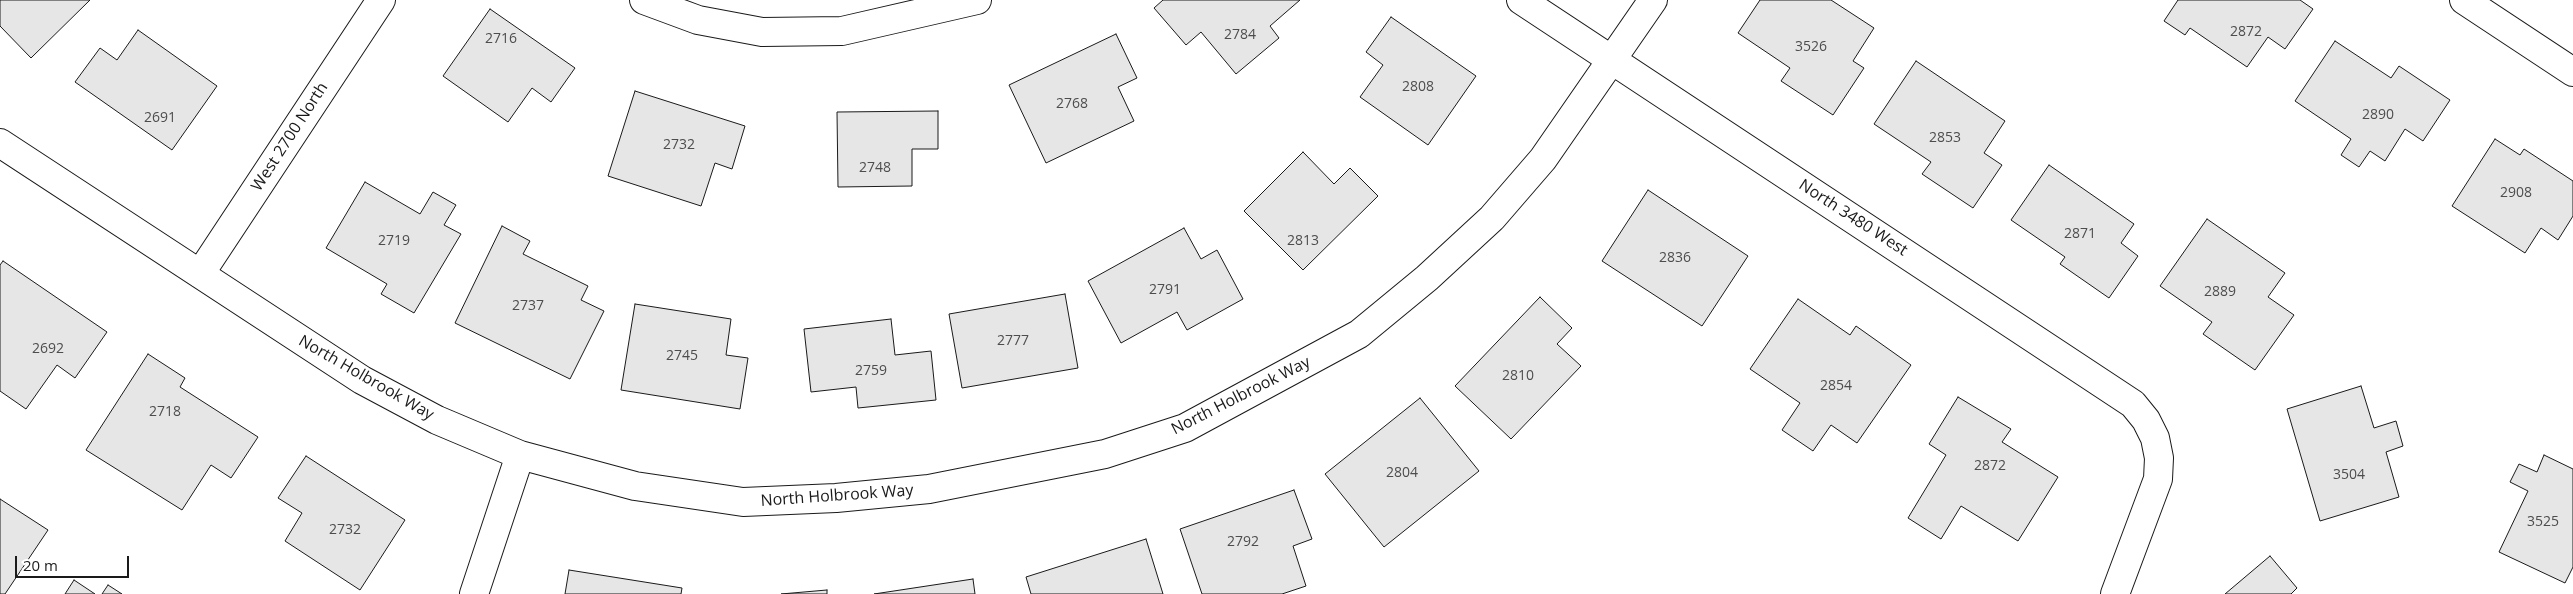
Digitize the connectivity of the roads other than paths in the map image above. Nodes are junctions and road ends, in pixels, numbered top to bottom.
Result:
1 (381, 0) edge
2 (644, 0) edge
3 (977, 0) edge
4 (1521, 0) edge
5 (1653, 0) edge
6 (2464, 0) edge
7 (1613, 60) junction
8 (2573, 72) edge
9 (0, 143) edge
10 (200, 274) junction
11 (520, 455) junction
12 (474, 594) edge
13 (2115, 594) edge

1 - 10 street, West 2700 North
2 - 3 street
4 - 7 street, North 3480 West
5 - 7 street, North Holbrook Way
6 - 8 street
7 - 11 street, North Holbrook Way
7 - 13 street, North 3480 West
9 - 10 street, North Holbrook Way
10 - 11 street, North Holbrook Way
11 - 12 street

